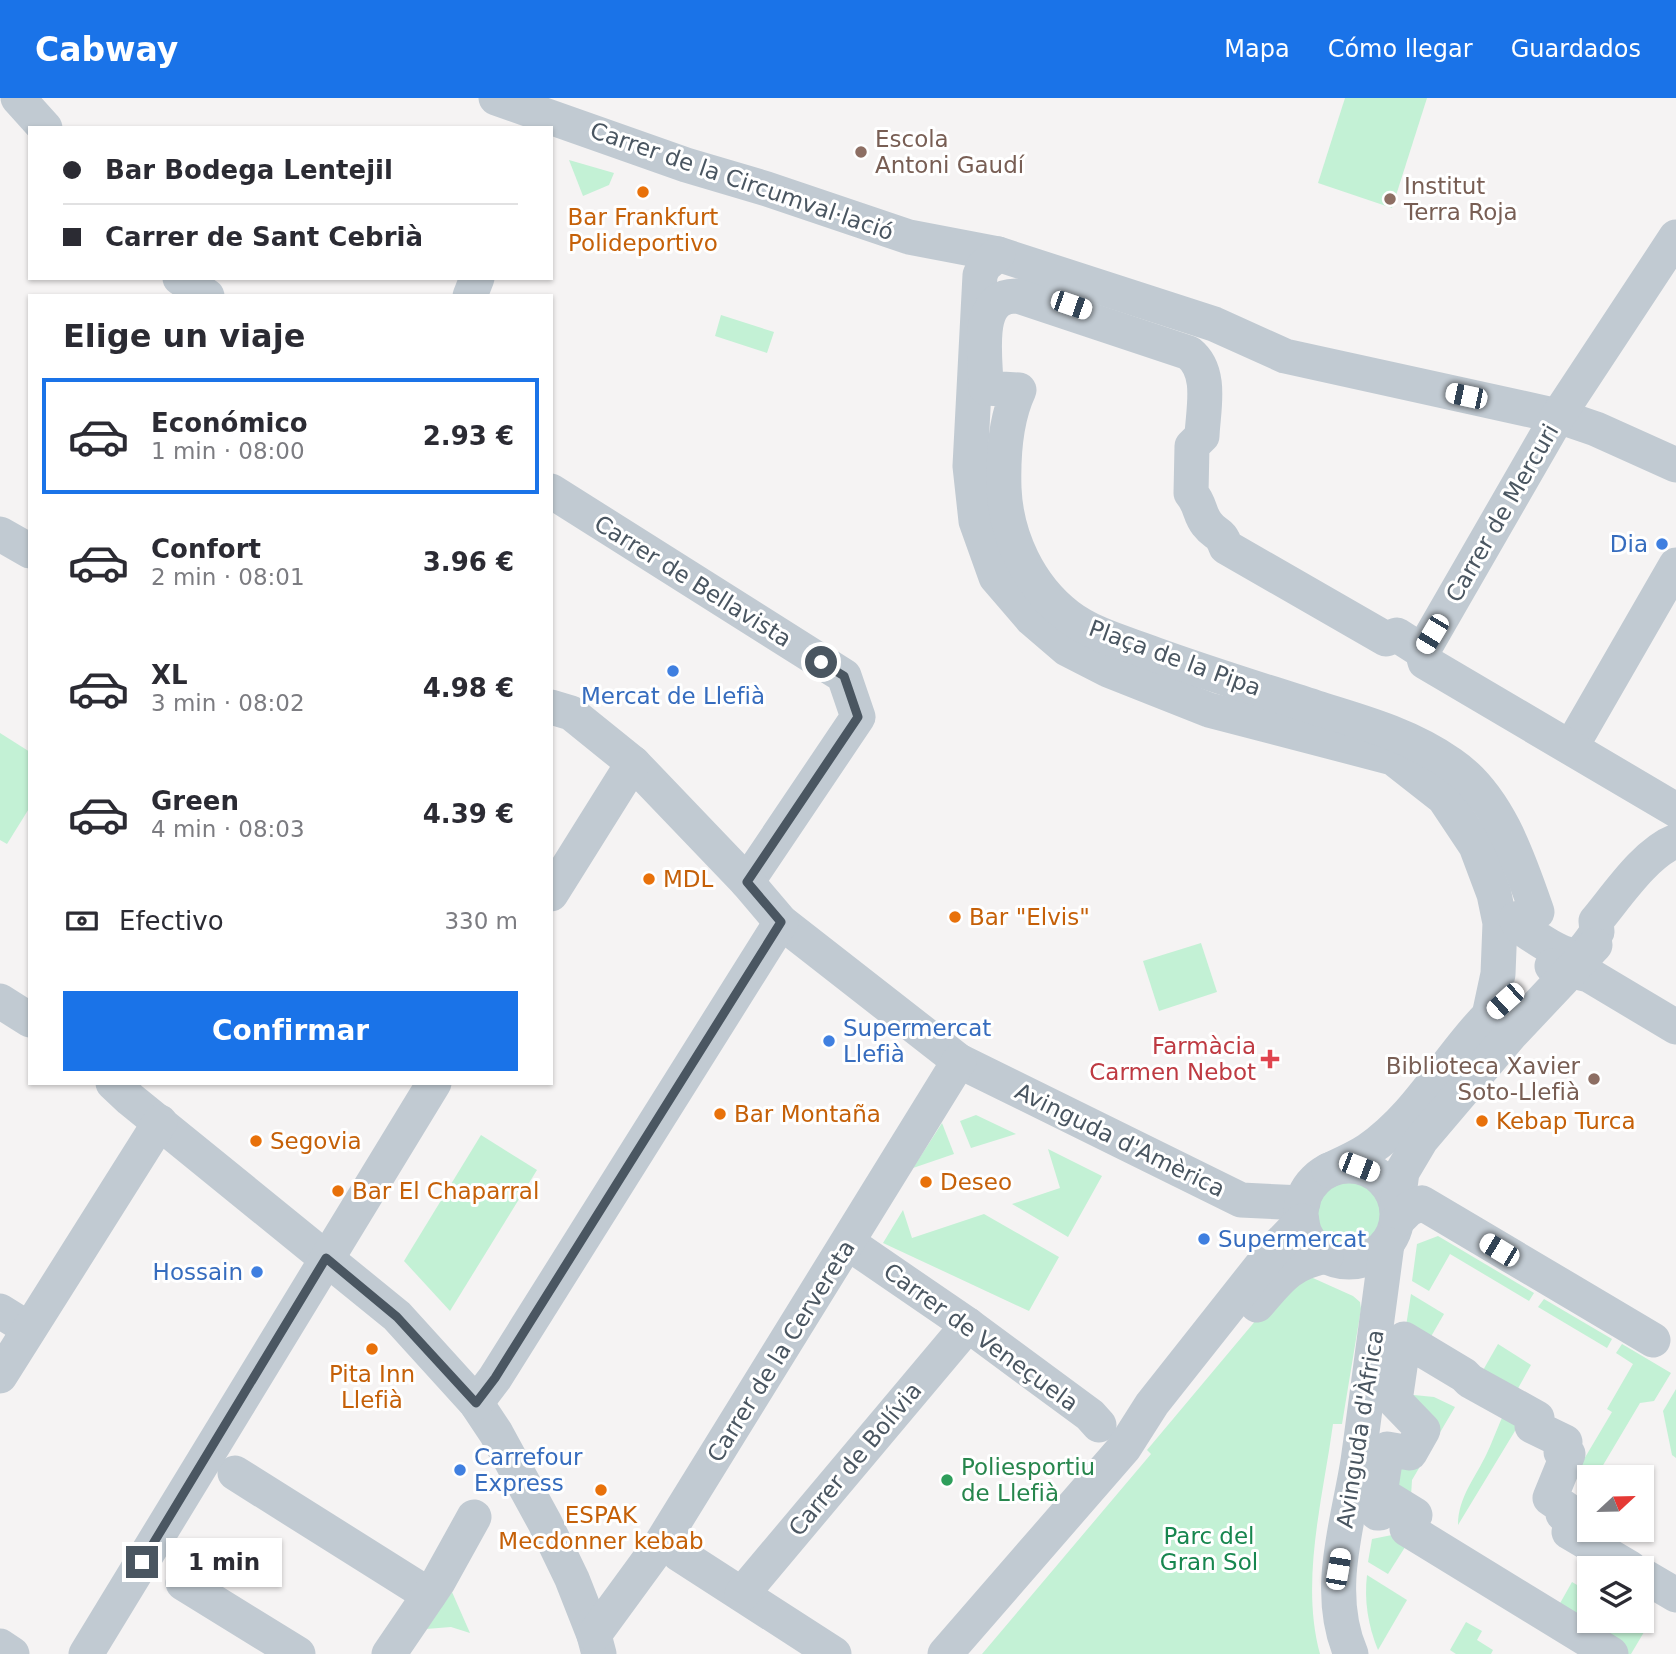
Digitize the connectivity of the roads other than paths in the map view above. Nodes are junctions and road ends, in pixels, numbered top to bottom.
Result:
1 (18, 98) edge
2 (496, 98) edge
3 (541, 120) edge
4 (43, 126) edge
5 (1676, 237) edge
6 (989, 265) junction
7 (183, 280) edge
8 (204, 294) edge
9 (1232, 346) junction
10 (1558, 416) junction
11 (1676, 465) edge
12 (553, 492) edge
13 (0, 534) edge
14 (28, 550) edge
15 (1676, 565) edge
16 (1425, 647) junction
17 (553, 708) edge
18 (1578, 735) junction
19 (633, 763) junction
20 (1676, 793) edge
21 (1676, 810) edge
22 (1676, 841) edge
23 (1676, 858) edge
24 (747, 882) junction
25 (553, 891) edge
26 (781, 922) junction
27 (1500, 923) junction
28 (1573, 970) junction
29 (0, 1001) edge
30 (1489, 1016) junction
31 (28, 1019) edge
32 (1676, 1027) edge
33 (959, 1061) junction
34 (115, 1085) edge
35 (433, 1085) edge
36 (160, 1122) junction
37 (1329, 1170) junction
38 (1241, 1200) junction
39 (1302, 1212) junction
40 (1394, 1225) junction
41 (860, 1251) dead end
42 (1273, 1251) junction
43 (1326, 1256) junction
44 (326, 1258) junction
45 (0, 1311) edge
46 (968, 1325) junction
47 (29, 1328) junction
48 (1653, 1340) dead end
49 (0, 1376) edge
50 (476, 1403) junction
51 (1111, 1436) junction
52 (235, 1474) dead end
53 (474, 1517) dead end
54 (679, 1553) dead end
55 (1610, 1556) edge
56 (1654, 1581) edge
57 (183, 1583) dead end
58 (434, 1589) junction
59 (742, 1594) junction
60 (1676, 1595) edge
61 (596, 1644) edge
62 (0, 1646) edge
63 (12, 1654) edge
64 (86, 1654) edge
65 (298, 1654) edge
66 (389, 1654) edge
67 (834, 1654) edge
68 (945, 1654) edge
69 (1351, 1654) edge
70 (1611, 1654) edge

1 - 4 street
2 - 3 street, Carrer de la Circumval·lació
3 - 6 street, Carrer de la Circumval·lació
5 - 10 street, Carrer de Mercuri
6 - 9 street, Carrer de la Circumval·lació
6 - 27 street
7 - 8 street
9 - 10 street, Carrer de la Circumval·lació
9 - 16 street
10 - 11 street, Carrer de la Circumval·lació
10 - 16 street, Carrer de Mercuri
12 - 24 street, Carrer de Bellavista
13 - 14 street
15 - 18 street
16 - 18 street
17 - 19 street, Avinguda d'Amèrica
18 - 20 street
19 - 24 street, Avinguda d'Amèrica
19 - 25 street
21 - 22 street, Plaça de la Pipa
23 - 28 street, Avinguda d'Àfrica
24 - 26 street, Avinguda d'Amèrica
26 - 33 street, Avinguda d'Amèrica
26 - 50 street
27 - 28 street
27 - 30 street
28 - 30 street
28 - 32 street
28 - 40 street, Avinguda d'Àfrica
29 - 31 street
30 - 37 street
33 - 38 street, Avinguda d'Amèrica
33 - 61 street, Carrer de la Cervereta
34 - 36 street
35 - 44 street
36 - 44 street
36 - 47 street
37 - 39 street
37 - 40 street
38 - 39 street, Avinguda d'Amèrica
38 - 42 street, Avinguda d'Amèrica
39 - 42 street
39 - 43 street
40 - 43 street
40 - 48 street
40 - 69 street, Avinguda d'Àfrica
41 - 46 street, Carrer de Veneçuela
42 - 51 street
43 - 51 street
44 - 50 street
44 - 64 street
45 - 47 street
46 - 51 street, Carrer de Veneçuela
46 - 59 street, Carrer de Bolívia
47 - 49 street
50 - 61 street
51 - 68 street
52 - 58 street
53 - 58 street
54 - 59 street
55 - 70 street
56 - 60 street
57 - 65 street
58 - 66 street
59 - 67 street
62 - 63 street

